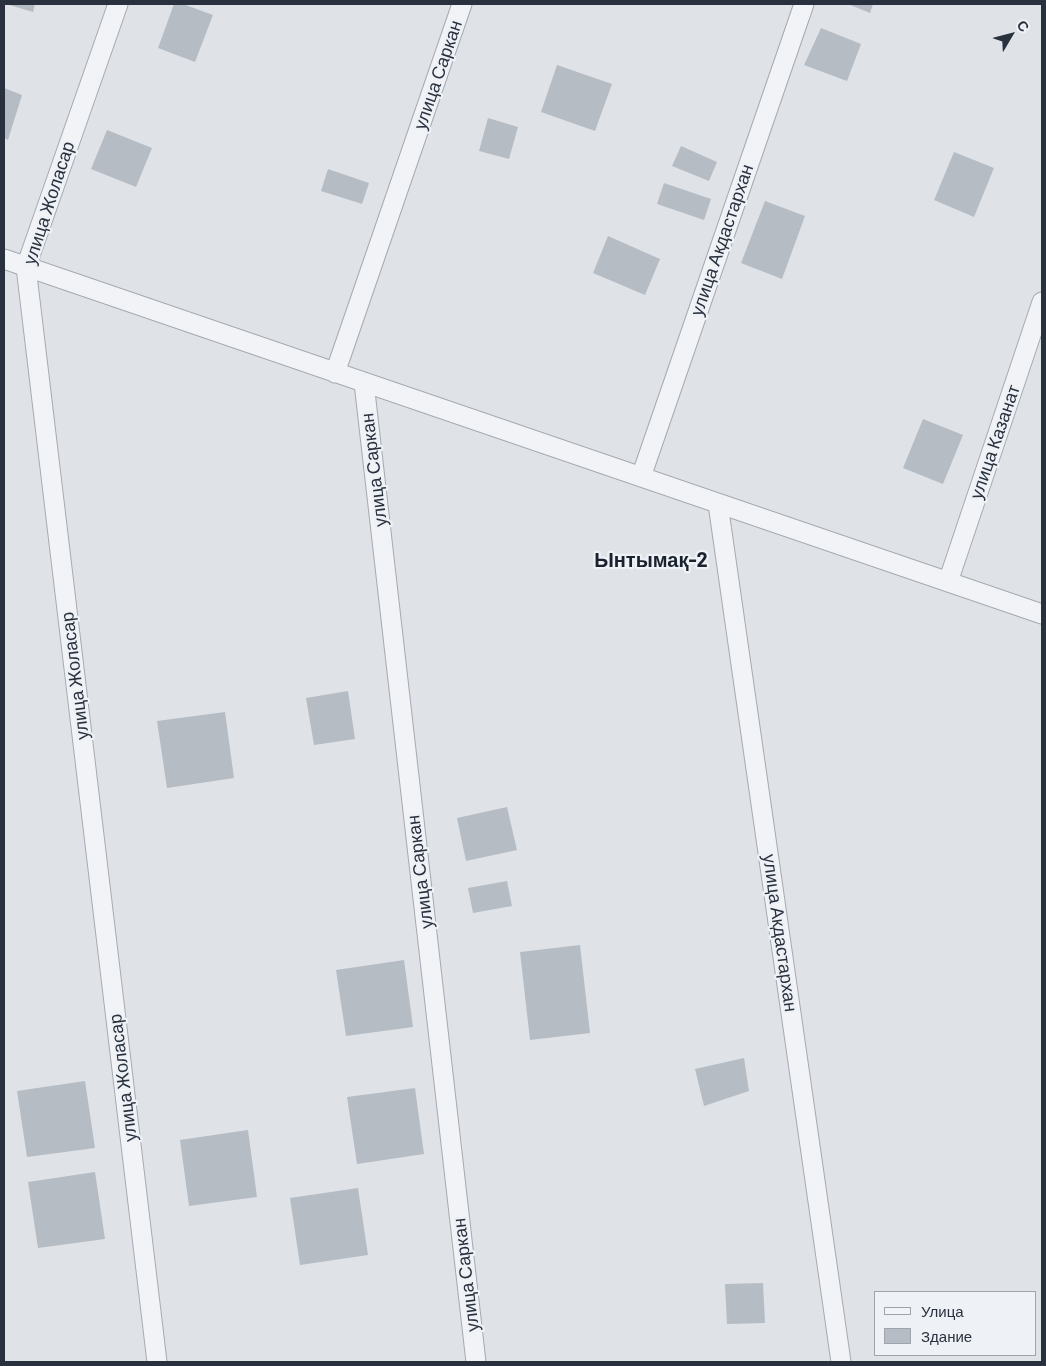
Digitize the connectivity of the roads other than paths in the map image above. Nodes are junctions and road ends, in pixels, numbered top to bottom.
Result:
1 (118, 4) edge
2 (462, 4) edge
3 (804, 4) edge
4 (4, 259) edge
5 (26, 267) junction
6 (1042, 302) edge
7 (335, 373) junction
8 (364, 383) junction
9 (641, 477) junction
10 (718, 504) junction
11 (948, 582) junction
12 (1042, 614) edge
13 (157, 1362) edge
14 (476, 1362) edge
15 (841, 1362) edge

1 - 5 street, улица Жоласар
2 - 7 street, улица Саркан
3 - 9 street, улица Акдастархан
4 - 5 street
5 - 7 street
5 - 13 street, улица Жоласар
6 - 11 street, улица Казанат
7 - 8 street
8 - 9 street
8 - 14 street, улица Саркан
9 - 10 street
10 - 11 street
10 - 15 street, улица Акдастархан
11 - 12 street

